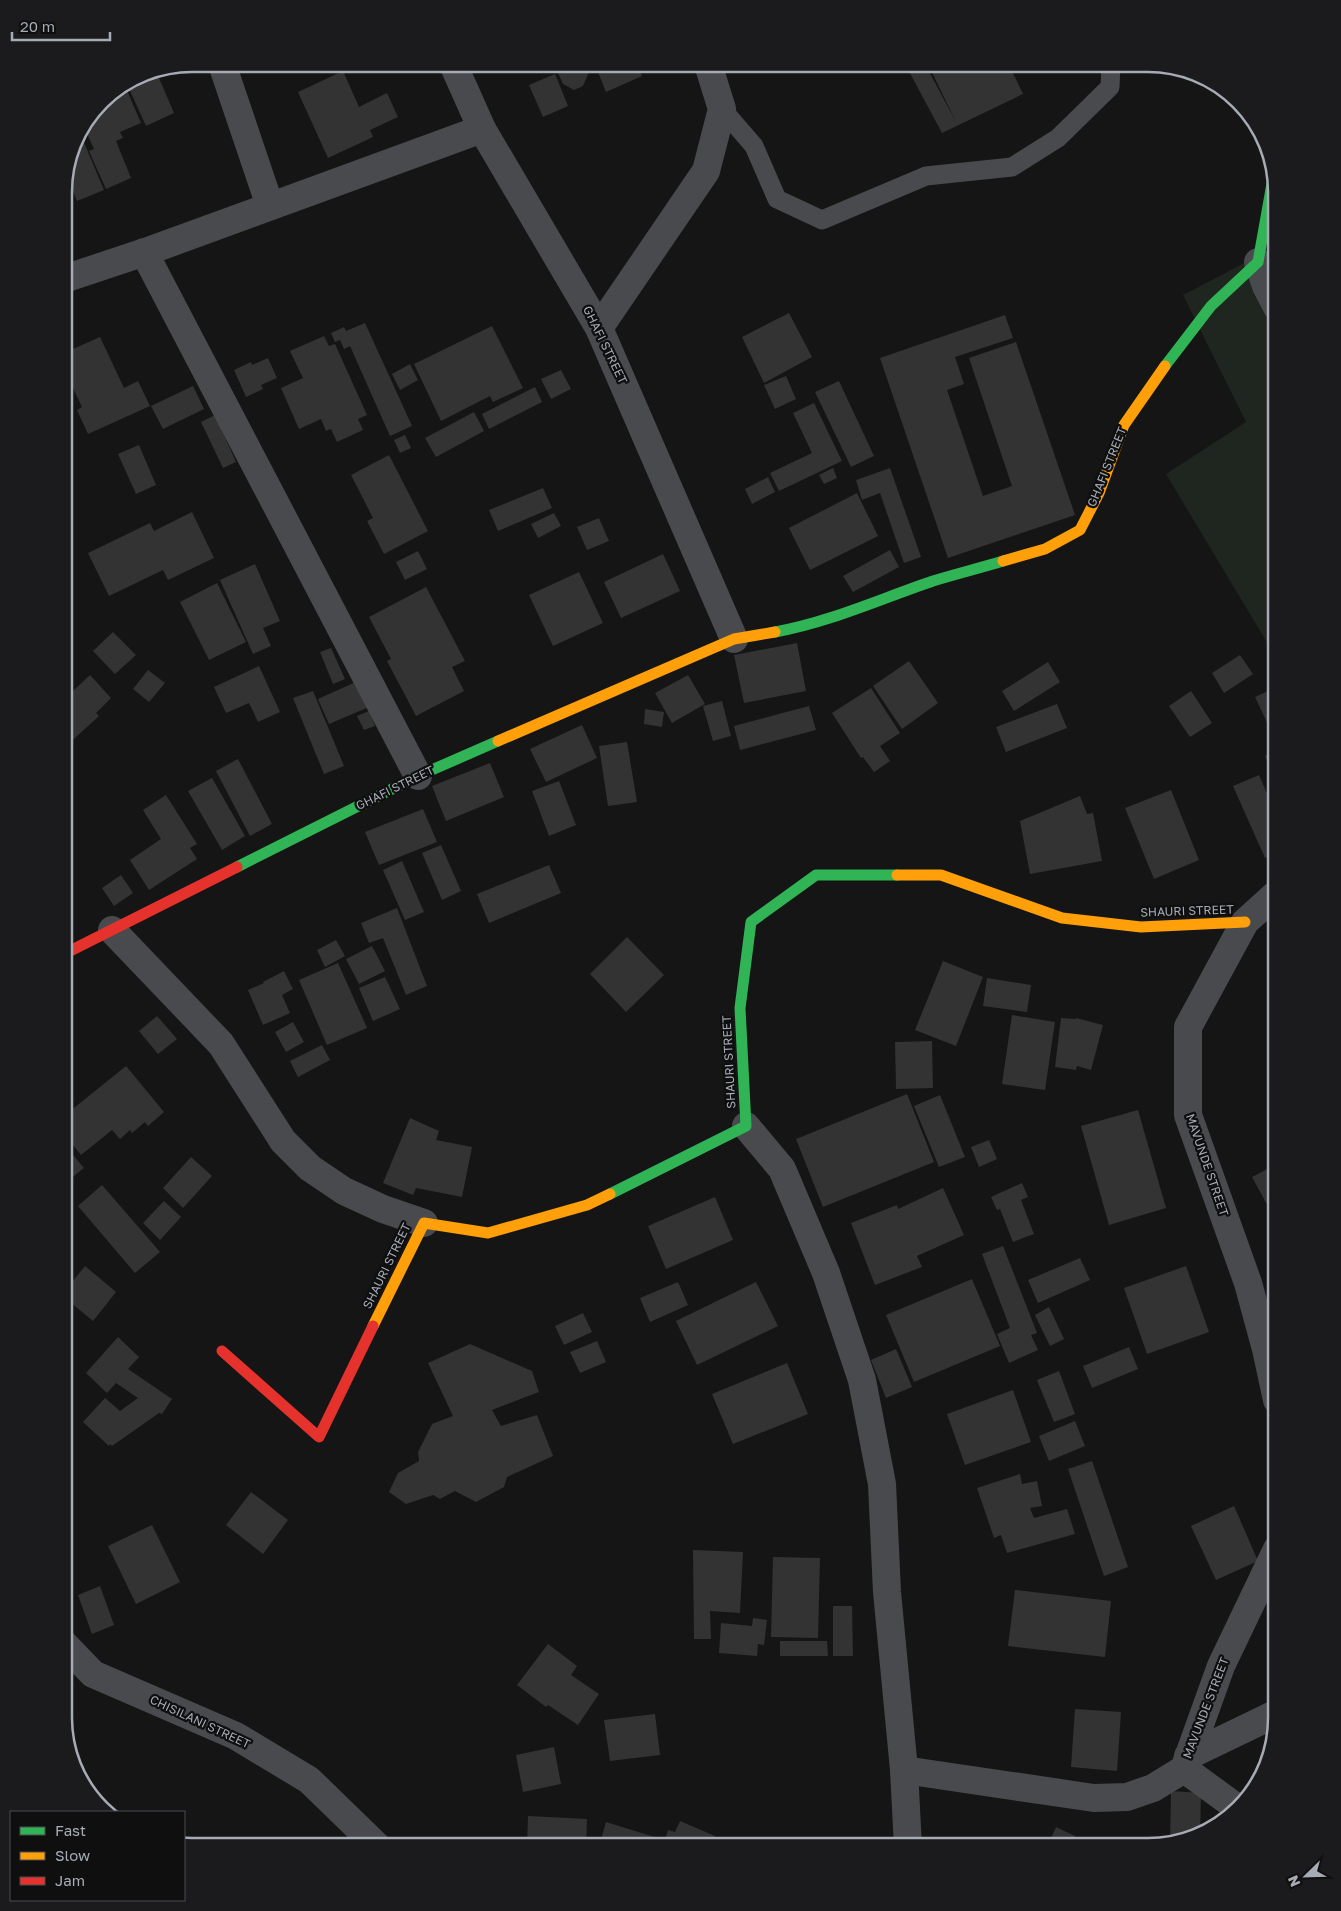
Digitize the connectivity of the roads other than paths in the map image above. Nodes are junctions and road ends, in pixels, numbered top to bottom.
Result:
1 (225, 72) edge
2 (457, 72) edge
3 (711, 73) edge
4 (1111, 73) edge
5 (722, 109) junction
6 (482, 129) junction
7 (270, 206) junction
8 (1268, 206) edge
9 (144, 252) junction
10 (1258, 262) junction
11 (73, 276) edge
12 (1268, 290) edge
13 (599, 328) junction
14 (734, 639) junction
15 (418, 776) junction
16 (1268, 901) edge
17 (1245, 922) junction
18 (112, 930) junction
19 (73, 946) edge
20 (746, 1126) junction
21 (424, 1223) junction
22 (222, 1352) dead end
23 (1268, 1358) edge
24 (1268, 1568) edge
25 (72, 1652) edge
26 (1268, 1718) edge
27 (1186, 1762) junction
28 (904, 1770) junction
29 (1232, 1804) edge
30 (369, 1838) edge
31 (908, 1838) edge

1 - 7 street
2 - 6 street, GHAFI STREET
3 - 5 street
4 - 5 lane
5 - 13 street
6 - 7 street
6 - 13 street, GHAFI STREET
7 - 9 street
8 - 10 street
9 - 11 street
9 - 15 street
10 - 12 street
10 - 14 street, GHAFI STREET
13 - 14 street, GHAFI STREET
14 - 15 street, GHAFI STREET
15 - 18 street, GHAFI STREET
16 - 17 street, MAVUNDE STREET
17 - 20 street, SHAURI STREET
17 - 23 street, MAVUNDE STREET
18 - 19 street, GHAFI STREET
18 - 21 street
20 - 21 street, SHAURI STREET
20 - 28 street
21 - 22 street, SHAURI STREET
24 - 27 street, MAVUNDE STREET
25 - 30 street, CHISILANI STREET
26 - 27 street
27 - 28 street, MAVUNDE STREET
27 - 29 street
28 - 31 street

